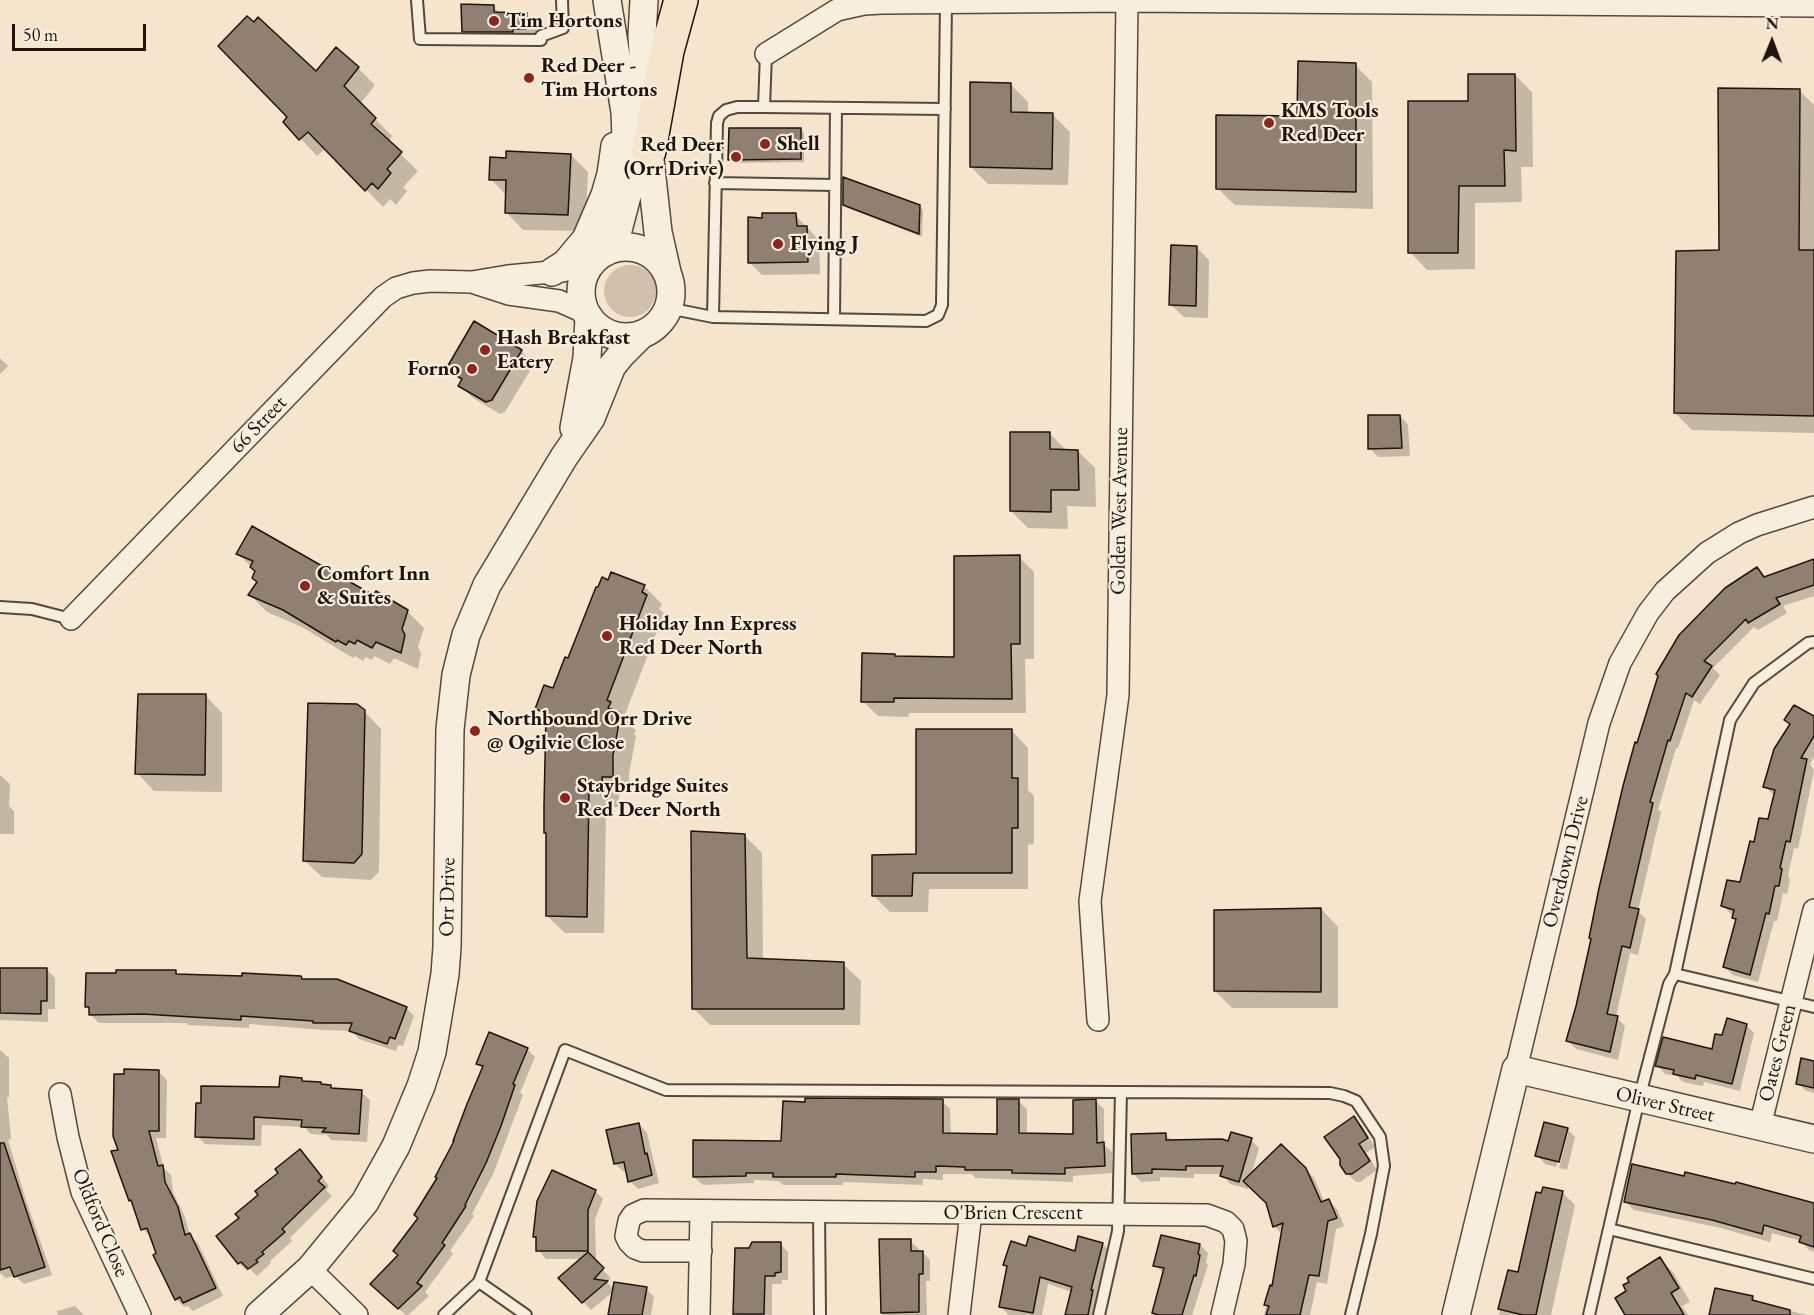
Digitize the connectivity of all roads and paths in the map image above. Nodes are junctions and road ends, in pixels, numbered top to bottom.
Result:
1 (417, 0) edge
2 (562, 0) edge
3 (607, 0) edge
4 (644, 0) edge
5 (681, 0) edge
6 (1127, 1) edge
7 (946, 3) junction
8 (1814, 6) edge
9 (766, 54) joint
10 (621, 97) junction
11 (764, 107) junction
12 (836, 108) junction
13 (945, 109) junction
14 (649, 151) junction
15 (716, 183) junction
16 (835, 185) junction
17 (601, 255) junction
18 (552, 272) junction
19 (667, 272) junction
20 (471, 282) junction
21 (668, 308) junction
22 (588, 315) junction
23 (712, 317) junction
24 (834, 319) junction
25 (642, 334) junction
26 (570, 449) junction
27 (1814, 507) edge
28 (0, 607) edge
29 (71, 619) joint
30 (1814, 642) edge
31 (1814, 910) edge
32 (1675, 974) junction
33 (1791, 1001) junction
34 (1814, 1006) edge
35 (1098, 1020) dead end
36 (1516, 1069) junction
37 (1120, 1092) junction
38 (60, 1094) dead end
39 (1639, 1099) junction
40 (1760, 1126) junction
41 (1814, 1139) edge
42 (701, 1211) junction
43 (819, 1211) junction
44 (971, 1213) junction
45 (1119, 1214) junction
46 (1609, 1229) junction
47 (701, 1251) junction
48 (310, 1269) junction
49 (1814, 1278) edge
50 (478, 1282) junction
51 (140, 1315) edge
52 (259, 1315) edge
53 (357, 1315) edge
54 (444, 1315) edge
55 (526, 1315) edge
56 (699, 1315) edge
57 (820, 1315) edge
58 (958, 1315) edge
59 (1099, 1315) edge
60 (1222, 1315) edge
61 (1351, 1315) edge
62 (1456, 1315) edge
63 (1589, 1315) edge

1 - 2 lane
3 - 10 street
4 - 14 street
5 - 14 main road
6 - 7 street
6 - 8 street
6 - 35 street, Golden West Avenue
7 - 9 street
7 - 13 lane
9 - 11 lane
10 - 17 street
10 - 18 street
11 - 12 lane
11 - 15 lane
12 - 13 lane
12 - 16 lane
13 - 24 lane
14 - 19 street
15 - 16 lane
15 - 23 lane
16 - 24 lane
17 - 18 street, 66 Street
17 - 19 street
17 - 22 street
18 - 20 street, 66 Street
19 - 21 street
20 - 22 street, 66 Street
20 - 29 street, 66 Street
21 - 23 lane
21 - 25 street
22 - 25 street
22 - 26 street, Orr Drive
23 - 24 lane
25 - 26 street, Orr Drive
26 - 48 street, Orr Drive
27 - 36 street, Overdown Drive
28 - 29 lane
30 - 32 lane
31 - 33 street, Oates Green
32 - 33 lane
32 - 39 lane
33 - 34 lane
33 - 40 street, Oates Green
36 - 39 street, Oliver Street
36 - 62 street, Overdown Drive
37 - 45 lane
37 - 50 lane
37 - 61 lane
38 - 51 street, Oldford Close
39 - 40 street, Oliver Street
39 - 46 lane
40 - 41 street, Oliver Street
42 - 43 street, O'Brien Crescent
42 - 47 street
42 - 47 street, O'Brien Crescent
43 - 44 street, O'Brien Crescent
43 - 57 lane
44 - 45 street, O'Brien Crescent
44 - 58 street
45 - 59 lane
45 - 60 street, O'Brien Crescent
46 - 49 lane
46 - 63 lane
47 - 56 street
48 - 52 street, Orr Drive
48 - 53 street
50 - 54 lane
50 - 55 lane

